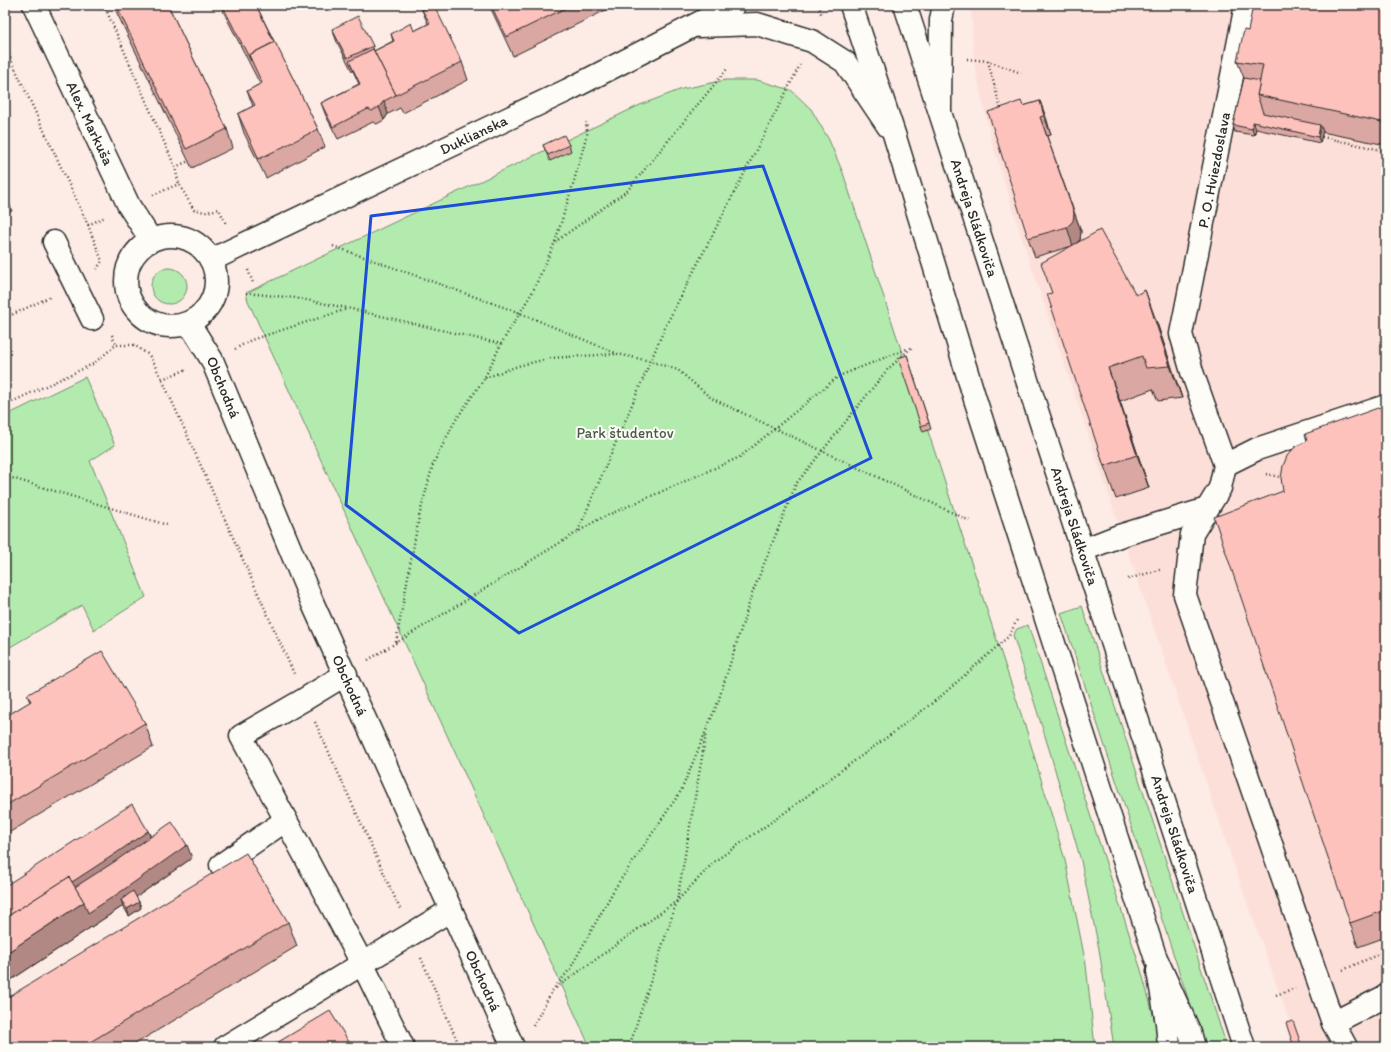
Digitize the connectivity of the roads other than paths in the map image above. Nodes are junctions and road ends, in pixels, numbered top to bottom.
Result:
1 (34, 5) edge
2 (711, 5) edge
3 (734, 5) edge
4 (851, 5) edge
5 (905, 5) edge
6 (944, 5) edge
7 (1246, 5) edge
8 (694, 26) junction
9 (940, 116) junction
10 (894, 134) junction
11 (151, 240) junction
12 (54, 242) dead end
13 (211, 260) junction
14 (92, 319) dead end
15 (189, 323) junction
16 (1386, 406) edge
17 (1225, 466) junction
18 (1207, 508) junction
19 (1083, 550) junction
20 (346, 674) junction
21 (286, 820) junction
22 (221, 865) dead end
23 (451, 910) junction
24 (1156, 956) junction
25 (362, 963) junction
26 (1386, 996) edge
27 (1333, 1023) junction
28 (225, 1047) edge
29 (403, 1047) edge
30 (513, 1047) edge
31 (1169, 1047) edge
32 (1194, 1047) edge
33 (1244, 1047) edge
34 (1346, 1047) edge

1 - 11 street, Alex. Markuša
2 - 8 street
3 - 8 street, Duklianska
4 - 10 street
5 - 9 street, Andreja Sládkoviča
6 - 9 street
7 - 17 street, P. O. Hviezdoslava
8 - 10 street
8 - 13 street, Duklianska
9 - 19 street, Andreja Sládkoviča
10 - 24 street
11 - 13 street
11 - 15 street
12 - 14 street
13 - 15 street
15 - 20 street, Obchodná
16 - 17 street
17 - 18 street
18 - 19 street
18 - 27 street
19 - 33 street, Andreja Sládkoviča
20 - 21 street
20 - 23 street, Obchodná
21 - 22 street
21 - 25 street
23 - 25 street
23 - 30 street, Obchodná
24 - 31 street
24 - 32 street
25 - 28 street
25 - 29 street
26 - 27 street
27 - 34 street

